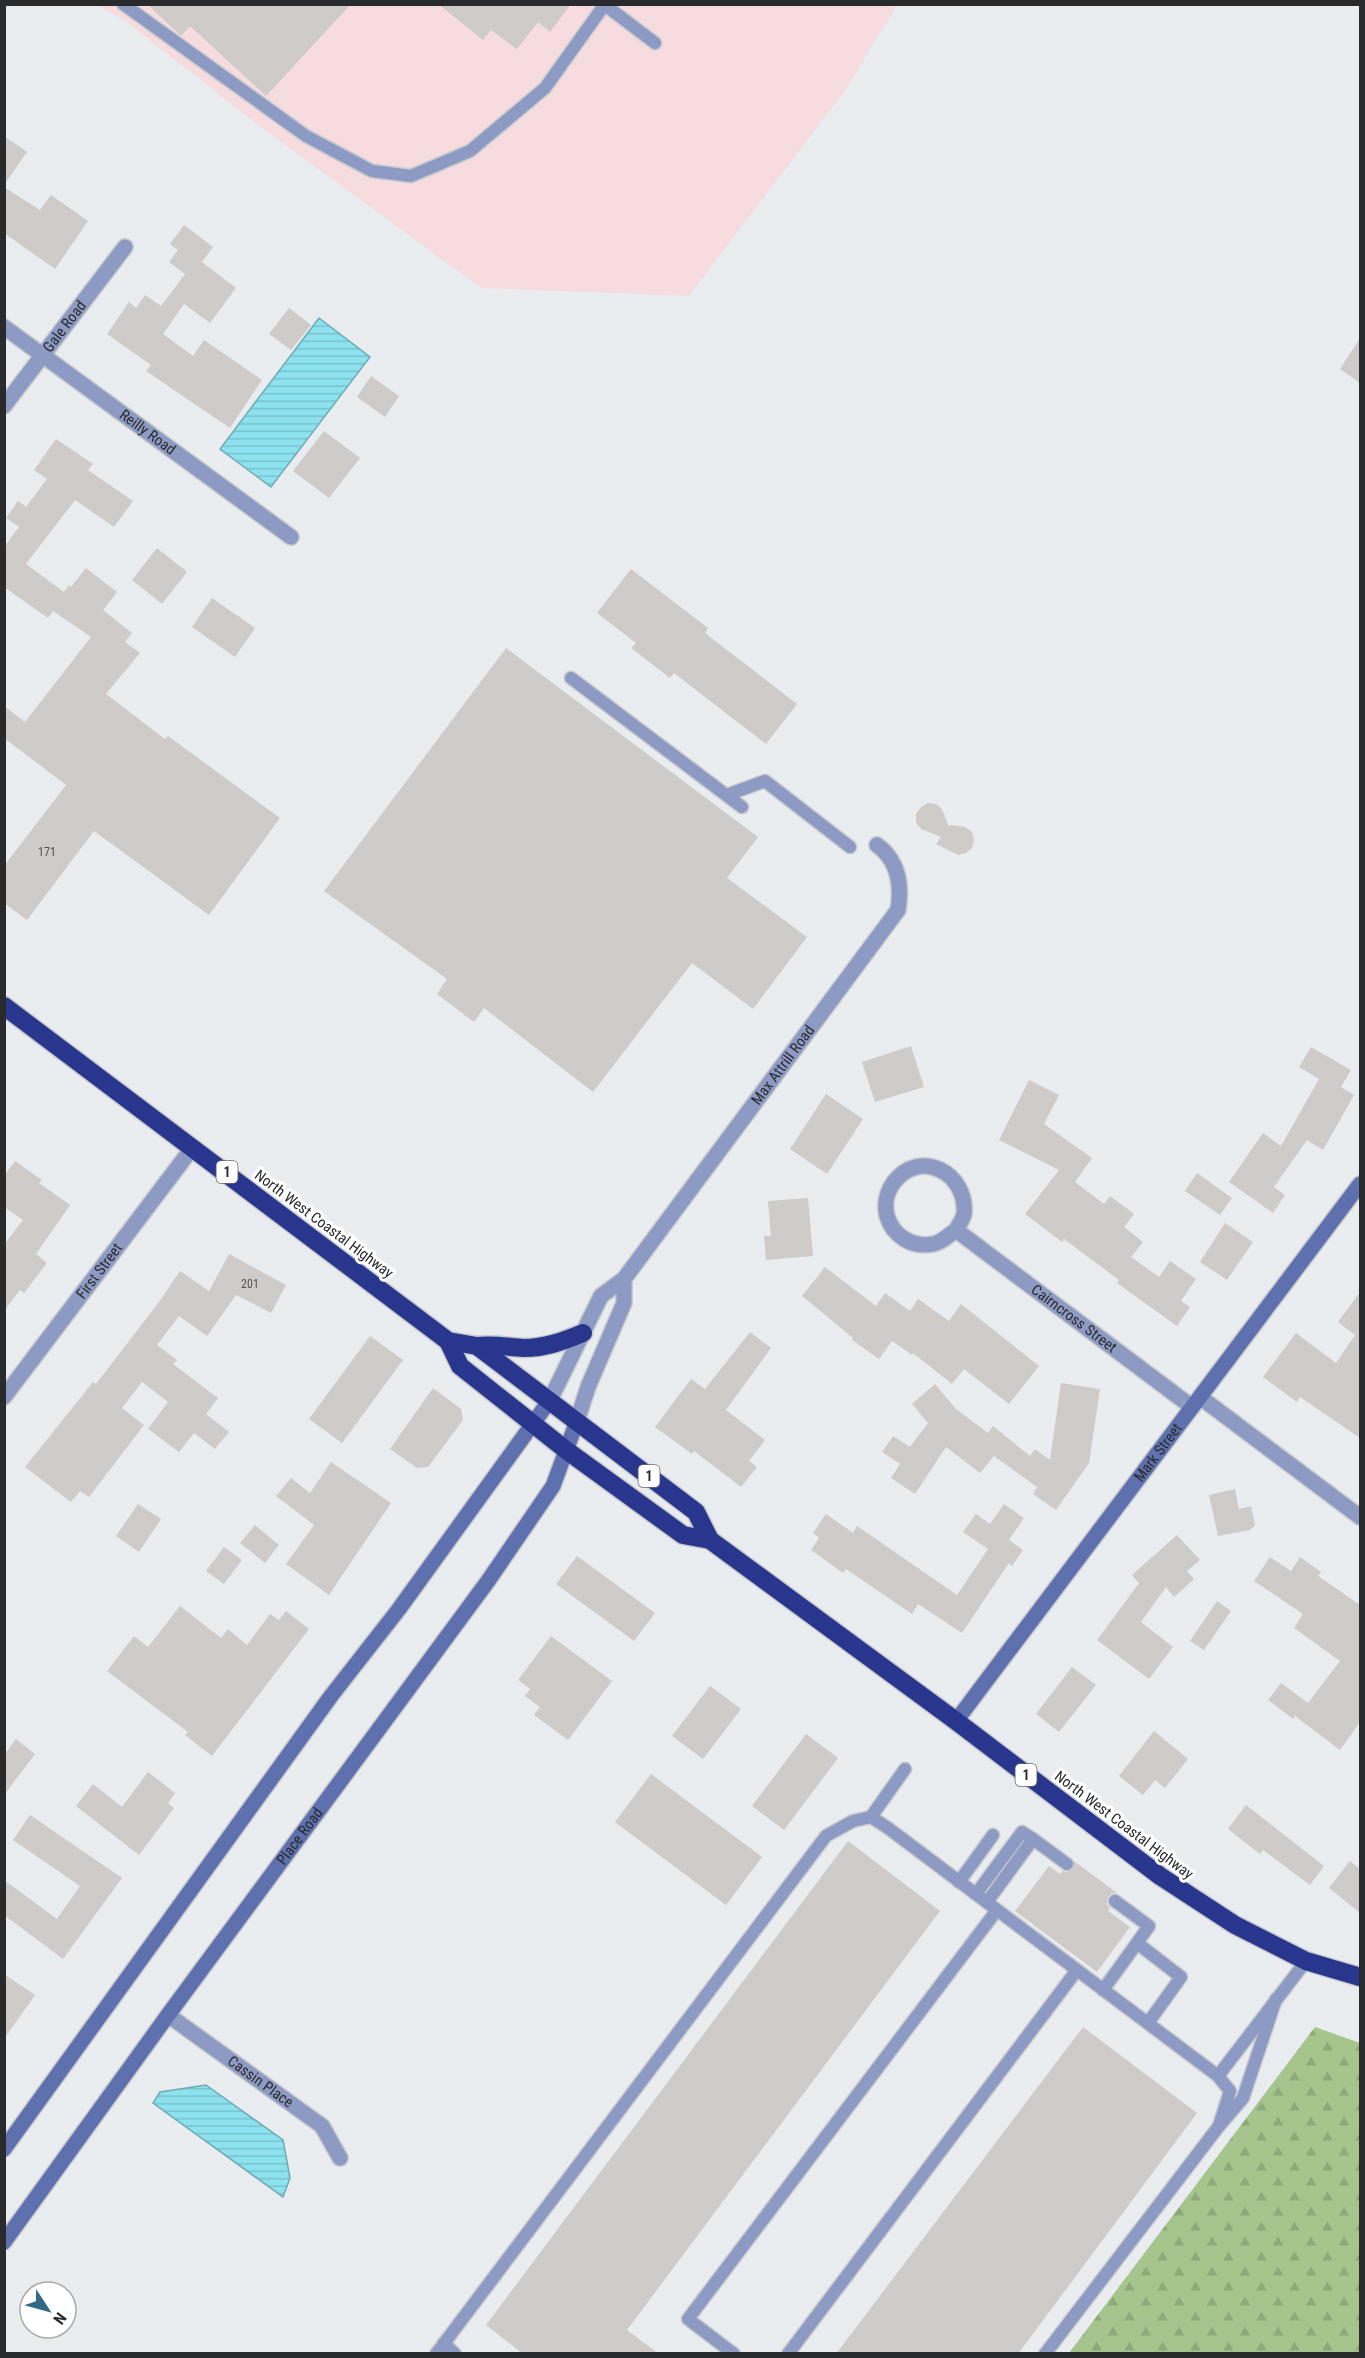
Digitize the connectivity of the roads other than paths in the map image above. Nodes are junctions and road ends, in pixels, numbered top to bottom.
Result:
1 (123, 4) edge
2 (605, 5) edge
3 (655, 43) dead end
4 (125, 247) dead end
5 (4, 327) edge
6 (43, 356) junction
7 (4, 406) edge
8 (291, 537) dead end
9 (571, 678) dead end
10 (727, 795) junction
11 (742, 807) dead end
12 (875, 844) dead end
13 (850, 847) dead end
14 (4, 1006) edge
15 (193, 1147) junction
16 (1360, 1184) edge
17 (956, 1230) junction
18 (624, 1279) junction
19 (583, 1333) junction
20 (448, 1341) junction
21 (477, 1346) junction
22 (4, 1397) edge
23 (550, 1400) junction
24 (1196, 1402) junction
25 (577, 1421) junction
26 (532, 1424) junction
27 (566, 1450) junction
28 (1360, 1517) edge
29 (710, 1540) junction
30 (956, 1721) junction
31 (905, 1769) dead end
32 (871, 1817) junction
33 (993, 1835) dead end
34 (1033, 1839) junction
35 (1067, 1864) dead end
36 (959, 1882) junction
37 (976, 1894) junction
38 (1115, 1901) dead end
39 (987, 1902) junction
40 (997, 1910) junction
41 (1137, 1943) junction
42 (1306, 1961) junction
43 (1077, 1970) junction
44 (1360, 1977) edge
45 (1103, 1990) junction
46 (1276, 2000) junction
47 (168, 2015) junction
48 (1148, 2023) junction
49 (1218, 2076) junction
50 (1219, 2126) junction
51 (4, 2149) edge
52 (340, 2158) dead end
53 (4, 2242) edge
54 (440, 2348) edge
55 (455, 2354) edge
56 (734, 2354) edge
57 (788, 2354) edge
58 (1045, 2354) edge

1 - 2 lane
2 - 3 lane
4 - 6 street, Gale Road
5 - 6 street, Reilly Road
6 - 7 street, Gale Road
6 - 8 street, Reilly Road
9 - 10 lane
10 - 11 lane
10 - 13 lane
12 - 18 street, Max Attrill Road
14 - 15 highway, North West Coastal Highway / 1
15 - 20 highway, North West Coastal Highway / 1
15 - 22 street, First Street
16 - 24 street, Mark Street
17 - 17 street
17 - 24 street, Cairncross Street
18 - 19 street, Max Attrill Road
18 - 25 street
19 - 21 highway
19 - 23 street, Max Attrill Road
20 - 21 highway, North West Coastal Highway / 1
20 - 26 highway, North West Coastal Highway / 1
21 - 23 highway, North West Coastal Highway / 1
23 - 25 highway, North West Coastal Highway / 1
23 - 26 street
24 - 28 street, Cairncross Street
24 - 30 street, Mark Street
25 - 27 street, Place Road
25 - 29 highway, North West Coastal Highway / 1
26 - 27 highway, North West Coastal Highway / 1
26 - 51 street
27 - 29 highway, North West Coastal Highway / 1
27 - 47 street, Place Road
29 - 30 highway, North West Coastal Highway / 1
30 - 42 highway, North West Coastal Highway / 1
31 - 32 lane
32 - 36 lane
32 - 54 lane
33 - 36 lane
34 - 35 lane
34 - 37 lane
34 - 39 lane
36 - 37 lane
37 - 39 lane
38 - 41 lane
39 - 40 lane
40 - 43 lane
40 - 56 lane
41 - 45 lane
41 - 48 lane
42 - 44 highway, North West Coastal Highway / 1
42 - 46 lane
43 - 45 lane
43 - 57 lane
45 - 48 lane
46 - 49 lane
46 - 50 lane
47 - 52 street, Cassin Place
47 - 53 street, Place Road
48 - 49 lane
49 - 50 lane
50 - 58 lane
54 - 55 lane

